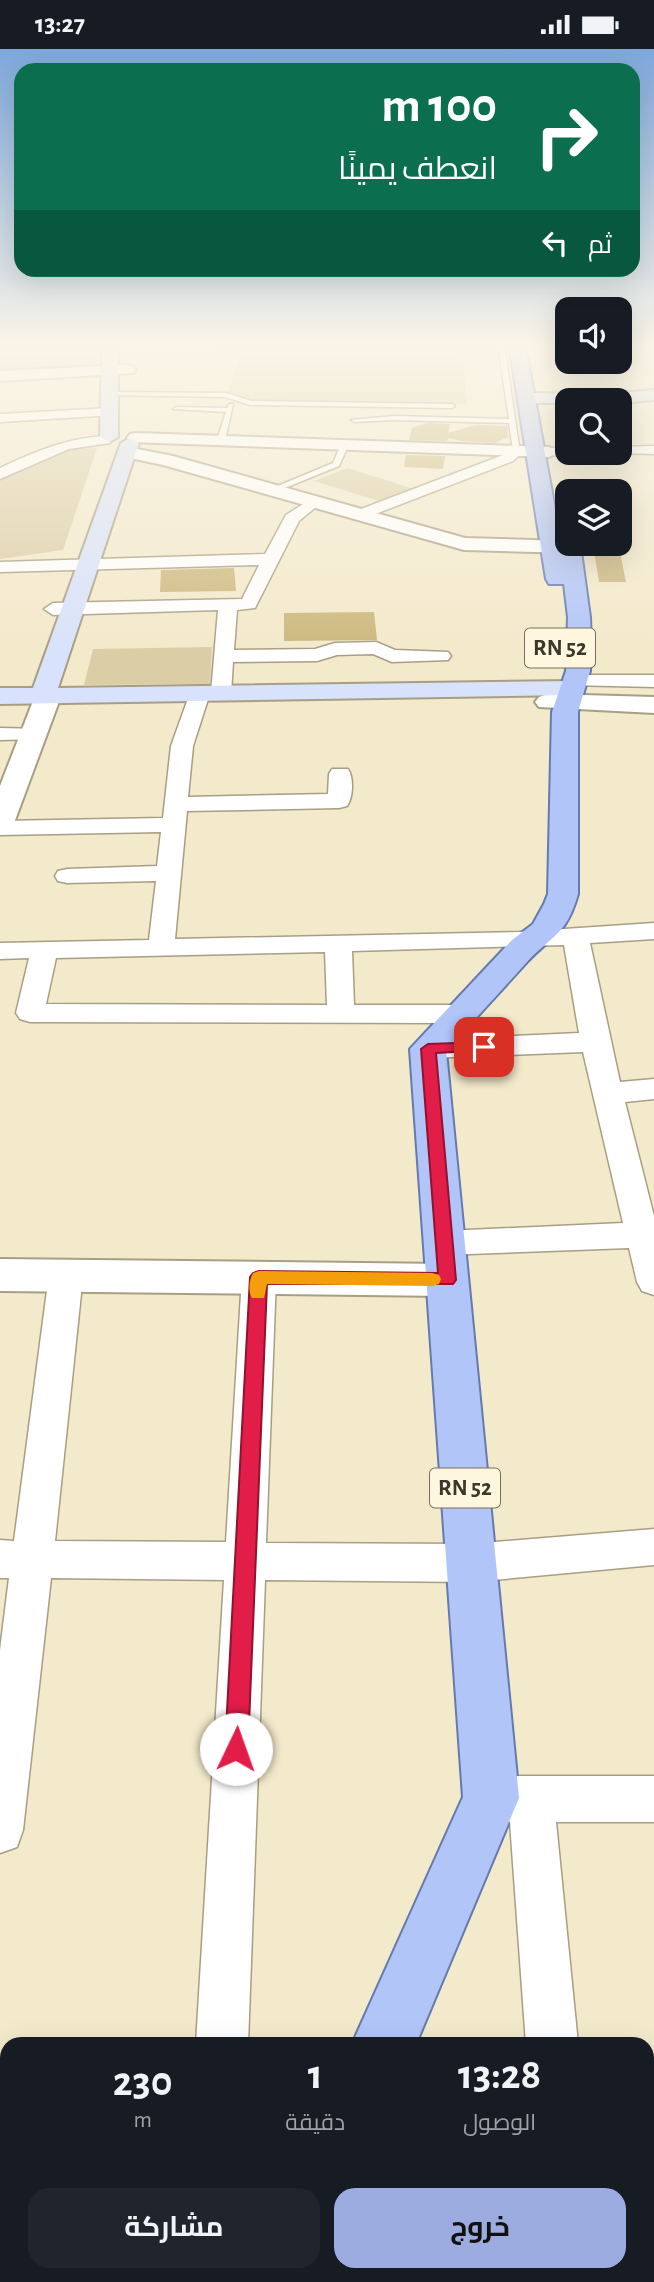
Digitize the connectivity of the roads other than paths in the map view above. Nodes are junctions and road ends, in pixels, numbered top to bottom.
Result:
1 (55, 448) edge
2 (118, 448) edge
3 (165, 448) edge
4 (345, 448) edge
5 (464, 448) edge
6 (654, 450) edge
7 (542, 451) edge
8 (632, 451) edge
9 (0, 474) edge
10 (272, 490) junction
11 (314, 502) junction
12 (555, 502) edge
13 (359, 515) junction
14 (555, 542) edge
15 (568, 556) edge
16 (271, 559) junction
17 (79, 563) junction
18 (0, 567) edge
19 (228, 604) junction
20 (63, 609) junction
21 (224, 656) junction
22 (441, 656) dead end
23 (654, 681) edge
24 (563, 692) junction
25 (211, 693) junction
26 (28, 696) edge
27 (654, 705) edge
28 (0, 734) edge
29 (34, 734) junction
30 (340, 774) dead end
31 (175, 814) junction
32 (1, 820) edge
33 (169, 873) junction
34 (67, 876) dead end
35 (654, 914) edge
36 (0, 931) edge
37 (654, 931) edge
38 (540, 934) junction
39 (162, 938) junction
40 (338, 944) junction
41 (44, 950) junction
42 (0, 951) edge
43 (341, 1014) junction
44 (458, 1014) junction
45 (595, 1042) junction
46 (428, 1049) junction
47 (654, 1089) edge
48 (608, 1093) junction
49 (642, 1235) junction
50 (446, 1261) junction
51 (0, 1275) edge
52 (66, 1275) junction
53 (259, 1277) junction
54 (654, 1282) edge
55 (654, 1547) edge
56 (16, 1559) edge
57 (245, 1561) junction
58 (471, 1563) junction
59 (511, 1799) junction
60 (654, 1799) edge
61 (0, 1830) edge
62 (222, 2037) edge
63 (388, 2037) edge
64 (551, 2037) edge

1 - 9 street
2 - 17 main road
3 - 10 street
4 - 10 lane
5 - 7 street
6 - 8 street
7 - 12 main road, RN 52
7 - 13 street
10 - 11 street
11 - 13 street
11 - 16 street
13 - 14 street
15 - 24 main road, RN 52
16 - 17 street
16 - 19 street
17 - 18 street
17 - 20 main road
19 - 20 street
19 - 21 street
20 - 26 main road
21 - 22 street
21 - 25 street
23 - 24 street
24 - 25 main road
24 - 27 street
24 - 38 main road, RN 52
25 - 26 main road
25 - 31 street
26 - 29 street
28 - 29 street
29 - 32 street
30 - 31 street
31 - 32 street
31 - 33 street
33 - 34 street
33 - 39 street
35 - 38 street
36 - 39 street
37 - 38 street
38 - 39 street
38 - 40 street
38 - 44 main road
38 - 45 street
39 - 40 street
39 - 41 street
40 - 43 street
41 - 42 street
41 - 43 street
43 - 44 street
44 - 46 main road
45 - 46 street
45 - 48 street
46 - 50 main road, RN 52
47 - 48 street
48 - 49 street
49 - 50 street
49 - 54 street
50 - 53 street
50 - 58 main road, RN 52
51 - 52 street
52 - 53 street
52 - 56 street
53 - 57 street
55 - 58 street
56 - 57 street
56 - 61 street
57 - 58 street
57 - 62 street
58 - 59 main road, RN 52
59 - 60 street
59 - 63 main road, RN 52
59 - 64 street

